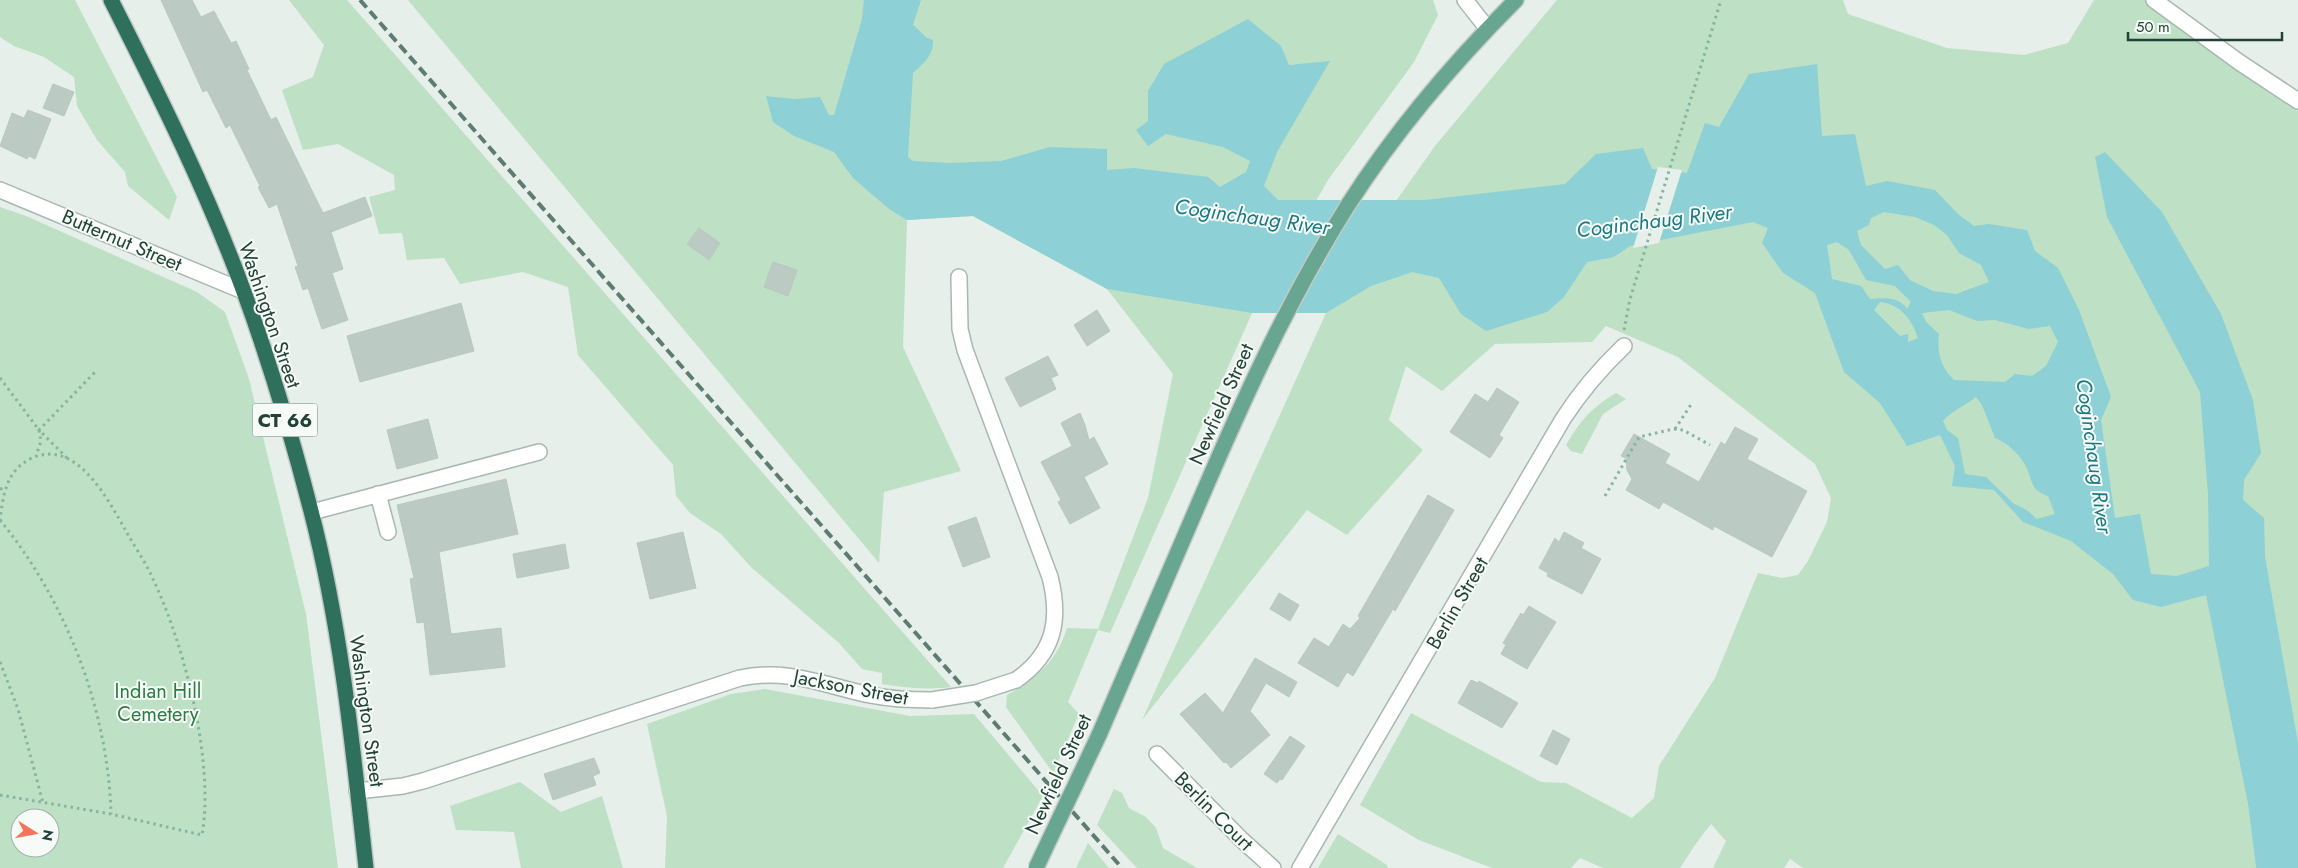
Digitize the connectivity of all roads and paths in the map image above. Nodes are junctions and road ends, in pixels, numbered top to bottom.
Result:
1 (111, 0) edge
2 (1465, 0) edge
3 (1516, 0) edge
4 (1721, 0) edge
5 (2154, 0) edge
6 (1487, 28) junction
7 (2298, 101) edge
8 (0, 190) edge
9 (959, 277) dead end
10 (244, 291) junction
11 (1624, 346) joint
12 (96, 371) dead end
13 (0, 378) edge
14 (1692, 403) dead end
15 (1676, 429) junction
16 (39, 430) junction
17 (1710, 446) dead end
18 (539, 452) dead end
19 (36, 456) junction
20 (67, 458) junction
21 (5, 488) junction
22 (0, 489) edge
23 (378, 494) junction
24 (1606, 496) dead end
25 (312, 512) junction
26 (0, 520) edge
27 (388, 532) dead end
28 (0, 662) edge
29 (1156, 754) dead end
30 (357, 791) junction
31 (0, 795) edge
32 (43, 803) junction
33 (111, 814) junction
34 (366, 868) edge
35 (1036, 868) edge
36 (1273, 868) edge
37 (1300, 868) edge

1 - 10 highway, Washington Street / CT 66
2 - 6 street
3 - 6 main road, Newfield Street
4 - 11 path
5 - 7 street
6 - 35 main road, Newfield Street, bridge
8 - 10 street, Butternut Street
9 - 30 street, Jackson Street, bridge
10 - 25 highway, Washington Street / CT 66
11 - 37 street, Berlin Street
12 - 16 path
13 - 16 path
14 - 15 path
15 - 17 path
15 - 24 path
16 - 19 path
16 - 20 path
18 - 23 street
19 - 20 path
19 - 21 path
20 - 33 path
21 - 22 path
21 - 26 path
23 - 25 street
23 - 27 street
25 - 30 highway, Washington Street / CT 66
26 - 33 path
28 - 32 path
29 - 36 street, Berlin Court
30 - 34 highway, Washington Street / CT 66
31 - 32 path
32 - 33 path

